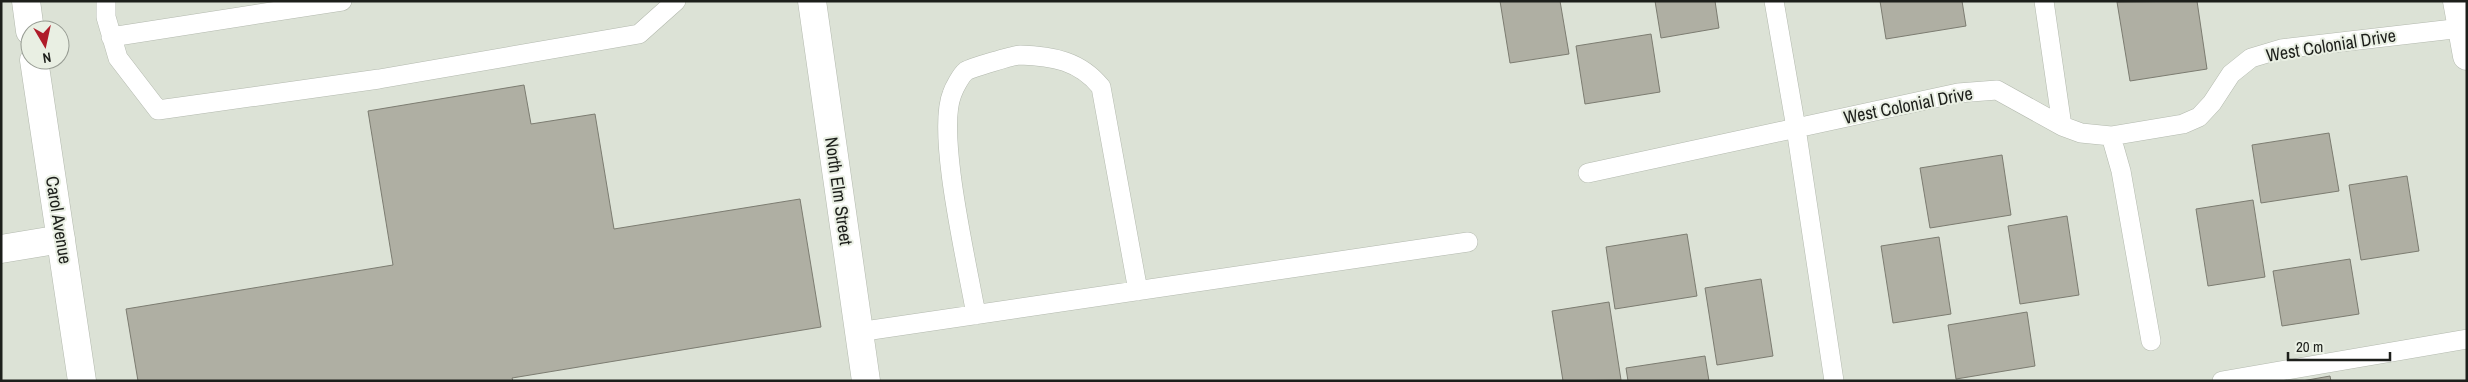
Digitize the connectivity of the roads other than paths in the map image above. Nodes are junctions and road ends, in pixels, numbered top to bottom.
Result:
1 (26, 1) edge
2 (106, 1) edge
3 (342, 1) edge
4 (676, 1) edge
5 (813, 1) edge
6 (1774, 1) edge
7 (2044, 1) edge
8 (2457, 1) edge
9 (29, 20) edge
10 (2462, 28) junction
11 (111, 37) junction
12 (2467, 56) edge
13 (36, 70) edge
14 (2062, 126) junction
15 (1796, 128) junction
16 (2110, 136) junction
17 (1588, 173) dead end
18 (62, 239) junction
19 (1468, 242) dead end
20 (1, 249) edge
21 (1138, 291) junction
22 (976, 315) junction
23 (858, 332) junction
24 (2467, 339) edge
25 (2151, 341) dead end
26 (82, 381) edge
27 (866, 381) edge
28 (1834, 381) edge
29 (2222, 381) edge

1 - 9 street
2 - 11 lane
3 - 11 lane
4 - 11 lane
5 - 23 street, North Elm Street
6 - 15 lane
7 - 14 lane
8 - 10 street
10 - 12 street
10 - 16 lane, West Colonial Drive
13 - 18 street, Carol Avenue
14 - 15 lane, West Colonial Drive
14 - 16 lane, West Colonial Drive
15 - 17 lane, West Colonial Drive
15 - 28 lane
16 - 25 lane
18 - 20 street
18 - 26 street, Carol Avenue
19 - 21 lane
21 - 22 lane
21 - 22 lane
22 - 23 lane
23 - 27 street, North Elm Street
24 - 29 lane

